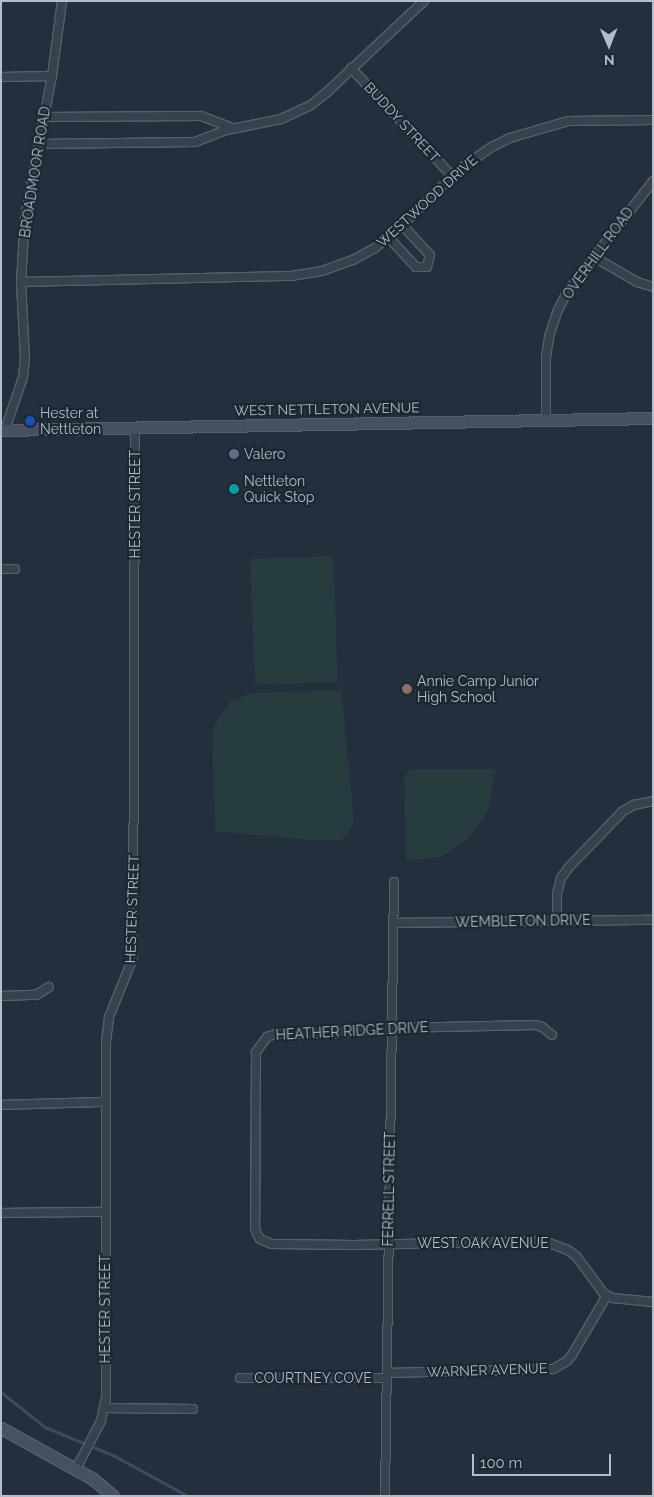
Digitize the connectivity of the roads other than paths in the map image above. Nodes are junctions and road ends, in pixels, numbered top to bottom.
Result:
1 (62, 1) edge
2 (424, 1) edge
3 (351, 68) junction
4 (52, 76) junction
5 (1, 77) edge
6 (43, 117) junction
7 (653, 120) edge
8 (232, 128) junction
9 (38, 144) junction
10 (453, 177) junction
11 (653, 181) edge
12 (402, 225) junction
13 (388, 237) junction
14 (594, 257) junction
15 (21, 282) junction
16 (653, 287) edge
17 (653, 418) edge
18 (546, 420) junction
19 (135, 427) junction
20 (3, 430) edge
21 (1, 569) edge
22 (15, 569) dead end
23 (653, 801) edge
24 (394, 882) dead end
25 (557, 920) junction
26 (653, 920) edge
27 (394, 923) junction
28 (49, 987) dead end
29 (1, 996) edge
30 (392, 1028) junction
31 (552, 1035) dead end
32 (105, 1102) junction
33 (1, 1104) edge
34 (105, 1212) junction
35 (1, 1214) edge
36 (260, 1239) joint
37 (389, 1243) junction
38 (607, 1295) junction
39 (653, 1302) edge
40 (387, 1375) junction
41 (240, 1378) dead end
42 (104, 1408) junction
43 (193, 1409) dead end
44 (1, 1428) edge
45 (76, 1469) junction
46 (113, 1496) edge
47 (385, 1496) edge

1 - 4 street, BROADMOOR ROAD
2 - 3 street
3 - 8 street
3 - 10 street, BUDDY STREET
4 - 5 street
4 - 6 street, BROADMOOR ROAD
6 - 8 street
6 - 9 street, BROADMOOR ROAD
7 - 10 street, WESTWOOD DRIVE
8 - 9 street
9 - 15 street, BROADMOOR ROAD
10 - 12 street, WESTWOOD DRIVE
11 - 14 street, OVERHILL ROAD
12 - 13 street, WESTWOOD DRIVE
12 - 13 street
13 - 15 street, WESTWOOD DRIVE
14 - 16 street
14 - 18 street, OVERHILL ROAD
15 - 20 street, BROADMOOR ROAD
17 - 18 street, WEST NETTLETON AVENUE
18 - 19 street, WEST NETTLETON AVENUE
19 - 20 street, WEST NETTLETON AVENUE
19 - 32 street, HESTER STREET
21 - 22 street
23 - 25 street
24 - 27 street, FERRELL STREET
25 - 26 street, WEMBLETON DRIVE
25 - 27 street, WEMBLETON DRIVE
27 - 30 street, FERRELL STREET
28 - 29 street
30 - 31 street, HEATHER RIDGE DRIVE
30 - 36 street, HEATHER RIDGE DRIVE
30 - 37 street, FERRELL STREET
32 - 33 street
32 - 34 street, HESTER STREET
34 - 35 street
34 - 42 street, HESTER STREET
36 - 37 street, WEST OAK AVENUE
37 - 38 street, WEST OAK AVENUE
37 - 40 street, FERRELL STREET
38 - 39 street
38 - 40 street, WARNER AVENUE
40 - 41 street, COURTNEY COVE
40 - 47 street, FERRELL STREET
42 - 43 street
42 - 45 street, HESTER STREET
44 - 45 street
45 - 46 street

